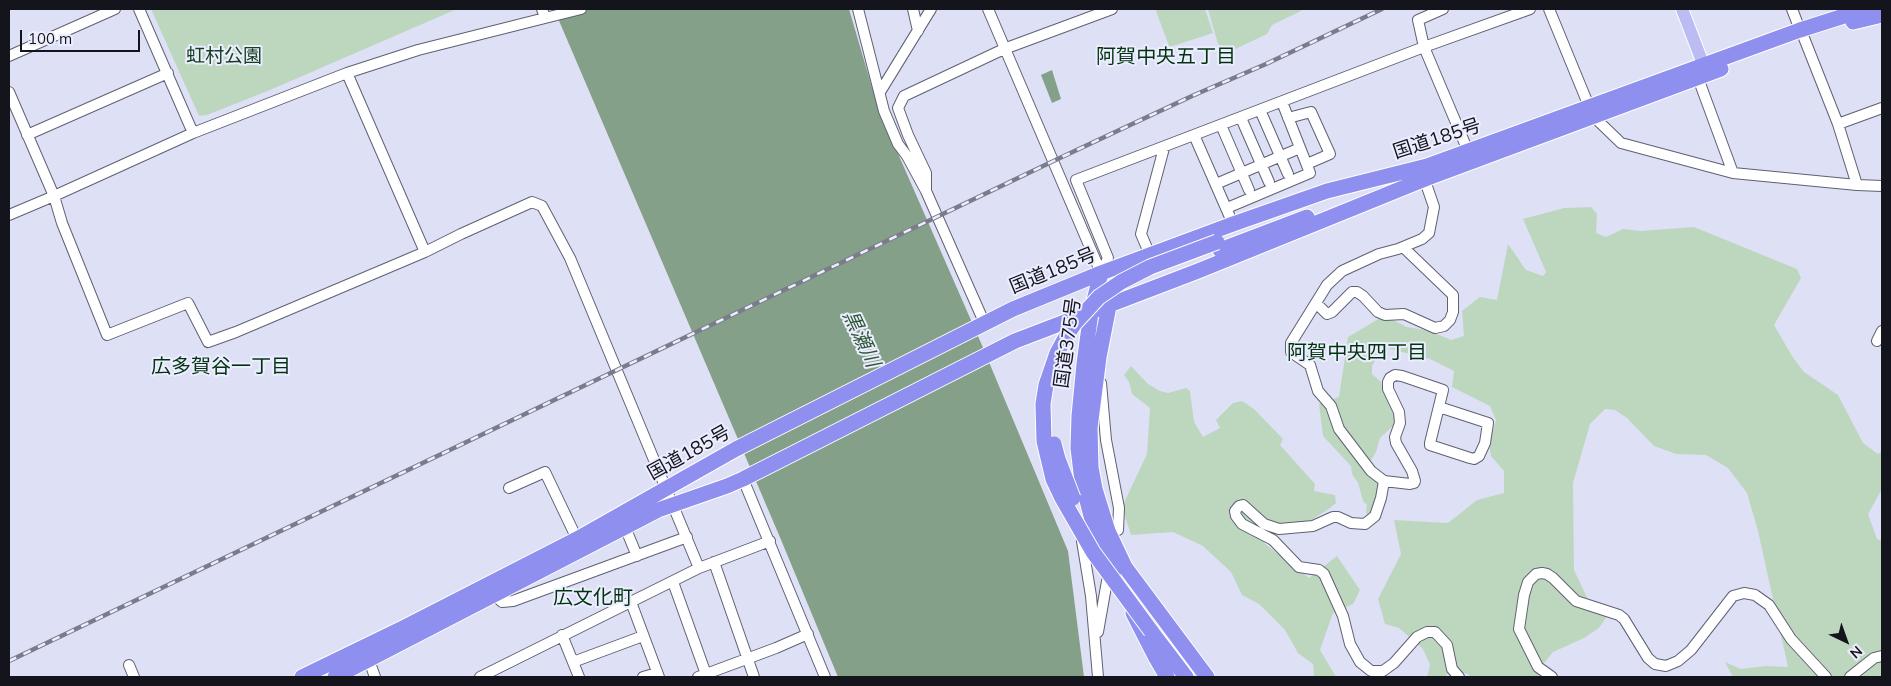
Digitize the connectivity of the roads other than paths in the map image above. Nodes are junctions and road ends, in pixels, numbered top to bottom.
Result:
1 (114, 9) edge
2 (139, 9) edge
3 (581, 9) edge
4 (858, 9) edge
5 (913, 9) edge
6 (931, 9) edge
7 (988, 9) edge
8 (1112, 9) edge
9 (1443, 9) edge
10 (1530, 9) edge
11 (1550, 9) edge
12 (1682, 9) edge
13 (1792, 9) edge
14 (1866, 9) edge
15 (544, 13) edge
16 (1882, 15) edge
17 (918, 31) junction
18 (1802, 34) junction
19 (1424, 47) junction
20 (1004, 49) junction
21 (9, 56) edge
22 (168, 72) junction
23 (1703, 72) junction
24 (347, 73) junction
25 (9, 92) edge
26 (880, 92) junction
27 (1282, 102) junction
28 (1882, 108) edge
29 (1260, 110) junction
30 (1591, 112) junction
31 (1241, 118) junction
32 (1288, 118) junction
33 (1838, 124) junction
34 (1221, 125) junction
35 (193, 133) junction
36 (1194, 135) junction
37 (28, 136) junction
38 (1164, 148) junction
39 (1300, 148) junction
40 (1468, 151) junction
41 (1280, 156) junction
42 (1261, 164) junction
43 (1306, 164) junction
44 (1241, 172) junction
45 (1732, 173) junction
46 (1288, 174) dead end
47 (1423, 174) junction
48 (1269, 182) dead end
49 (1216, 184) junction
50 (1857, 185) junction
51 (1882, 186) edge
52 (1249, 190) dead end
53 (926, 191) junction
54 (54, 196) junction
55 (1226, 208) junction
56 (9, 215) edge
57 (1233, 224) junction
58 (1403, 247) junction
59 (425, 252) junction
60 (1150, 255) junction
61 (1100, 273) junction
62 (1317, 304) junction
63 (1109, 306) junction
64 (1091, 312) junction
65 (980, 325) junction
66 (1105, 330) junction
67 (1439, 407) junction
68 (1079, 416) junction
69 (745, 478) junction
70 (1384, 481) junction
71 (509, 488) dead end
72 (665, 489) junction
73 (672, 504) junction
74 (626, 527) junction
75 (1118, 530) dead end
76 (687, 538) junction
77 (576, 539) junction
78 (770, 542) junction
79 (637, 556) junction
80 (714, 562) junction
81 (699, 568) junction
82 (1107, 581) dead end
83 (673, 582) junction
84 (494, 595) junction
85 (630, 602) junction
86 (1154, 629) junction
87 (808, 634) junction
88 (562, 635) junction
89 (643, 636) junction
90 (1882, 656) edge
91 (747, 659) junction
92 (369, 660) junction
93 (573, 662) junction
94 (1096, 663) junction
95 (129, 665) dead end
96 (658, 675) edge
97 (704, 676) edge
98 (134, 677) edge
99 (302, 677) edge
100 (335, 677) edge
101 (375, 677) edge
102 (481, 677) edge
103 (578, 677) edge
104 (643, 677) edge
105 (754, 677) edge
106 (825, 677) edge
107 (1098, 677) edge
108 (1168, 677) edge
109 (1186, 677) edge
110 (1197, 677) edge
111 (1207, 677) edge
112 (1459, 677) edge
113 (1552, 677) edge
114 (1826, 677) edge
115 (1850, 677) edge

1 - 21 street
2 - 22 street
3 - 15 street
4 - 26 street
5 - 17 street
6 - 17 street
7 - 20 street
8 - 20 street
9 - 19 street
10 - 19 street
11 - 30 street
12 - 23 main road
13 - 18 street
14 - 18 highway, 国道185号
15 - 24 street
16 - 18 highway, 国道185号
17 - 26 street
18 - 23 highway, 国道185号
18 - 33 street
19 - 27 street
19 - 40 street
20 - 53 street
20 - 61 street
22 - 35 street
22 - 37 street
23 - 30 highway, 国道185号
23 - 45 street
24 - 35 street
24 - 59 street
25 - 37 street
26 - 53 street
27 - 29 street
27 - 32 street
28 - 33 street
29 - 31 street
29 - 41 street
30 - 40 highway, 国道185号
30 - 45 street
30 - 47 highway, 国道185号
31 - 34 street
31 - 42 street
32 - 39 street
32 - 43 street
33 - 50 street
34 - 36 street
34 - 44 street
35 - 54 street
36 - 38 street
36 - 49 street
37 - 54 street
38 - 60 street
38 - 61 street
39 - 41 street
39 - 43 street
40 - 47 highway, 国道185号
41 - 42 street
41 - 46 street
42 - 44 street
42 - 48 street
43 - 55 street
44 - 49 street
44 - 52 street
45 - 50 street
47 - 57 highway, 国道185号
47 - 58 street
47 - 63 highway, 国道185号
47 - 86 highway, bridge
49 - 55 street
50 - 51 street
53 - 65 street
54 - 56 street
54 - 59 street
55 - 57 street
57 - 60 highway, 国道185号
58 - 62 street
58 - 62 street
59 - 72 street
60 - 61 highway, 国道185号
61 - 63 highway, 国道375号
61 - 64 highway, 国道375号
61 - 65 highway, 国道185号
62 - 70 street
63 - 64 highway, 国道185号
63 - 66 highway, 国道375号
64 - 68 highway, 国道375号
64 - 69 highway, 国道185号
65 - 72 highway, 国道185号
66 - 75 street
66 - 111 highway, 国道375号
67 - 67 street
67 - 70 street
68 - 94 street
68 - 108 highway, 国道375号
69 - 73 highway, 国道185号
69 - 78 street
70 - 112 street
71 - 77 street
72 - 73 street
72 - 77 highway, 国道185号
73 - 74 highway, 国道185号
73 - 76 street
74 - 79 street
74 - 84 highway, 国道185号
76 - 79 street
76 - 81 street
77 - 99 highway, 国道185号
78 - 80 street
78 - 87 street
79 - 84 street
80 - 81 street
80 - 91 street
81 - 83 street
82 - 94 street
83 - 85 street
83 - 97 street
84 - 92 highway, 国道185号
85 - 88 street
85 - 89 street
86 - 109 highway
86 - 110 highway
87 - 91 street
87 - 106 street
88 - 93 street
88 - 102 street
89 - 93 street
89 - 96 street
90 - 115 street
91 - 97 street
91 - 105 street
92 - 100 highway, 国道185号
92 - 101 street
93 - 103 street
94 - 107 street
95 - 98 street
96 - 104 street
113 - 114 street

